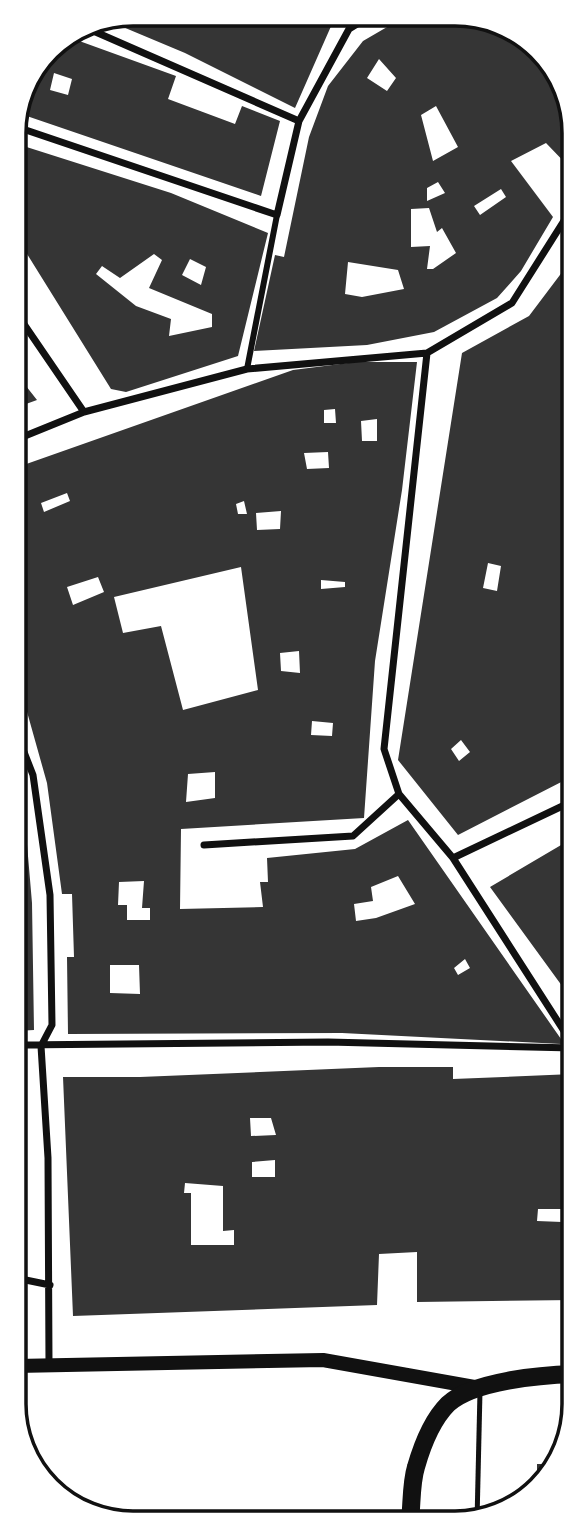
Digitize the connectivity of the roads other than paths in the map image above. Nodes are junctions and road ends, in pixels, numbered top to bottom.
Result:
1 (354, 26) edge
2 (97, 33) edge
3 (299, 121) junction
4 (26, 130) edge
5 (277, 215) junction
6 (562, 224) edge
7 (26, 327) edge
8 (427, 353) junction
9 (247, 369) junction
10 (85, 412) junction
11 (26, 436) edge
12 (26, 757) edge
13 (399, 794) junction
14 (562, 806) edge
15 (204, 845) dead end
16 (453, 858) junction
17 (562, 1029) edge
18 (26, 1045) edge
19 (41, 1046) junction
20 (562, 1046) edge
21 (26, 1280) edge
22 (50, 1285) junction
23 (49, 1364) junction
24 (26, 1365) edge
25 (562, 1374) edge
26 (480, 1388) junction
27 (477, 1508) edge
28 (411, 1511) edge

1 - 3 street
2 - 3 street
3 - 5 street
4 - 5 street
5 - 9 street
6 - 8 street
7 - 10 street
8 - 9 street
8 - 13 street
9 - 10 street
10 - 11 street
12 - 19 street
13 - 15 street
13 - 16 street
14 - 16 street
16 - 17 street
18 - 19 street
19 - 20 street
19 - 22 street
21 - 22 street
22 - 23 street
23 - 24 main road
23 - 26 main road
25 - 26 main road
26 - 27 lane
26 - 28 main road

